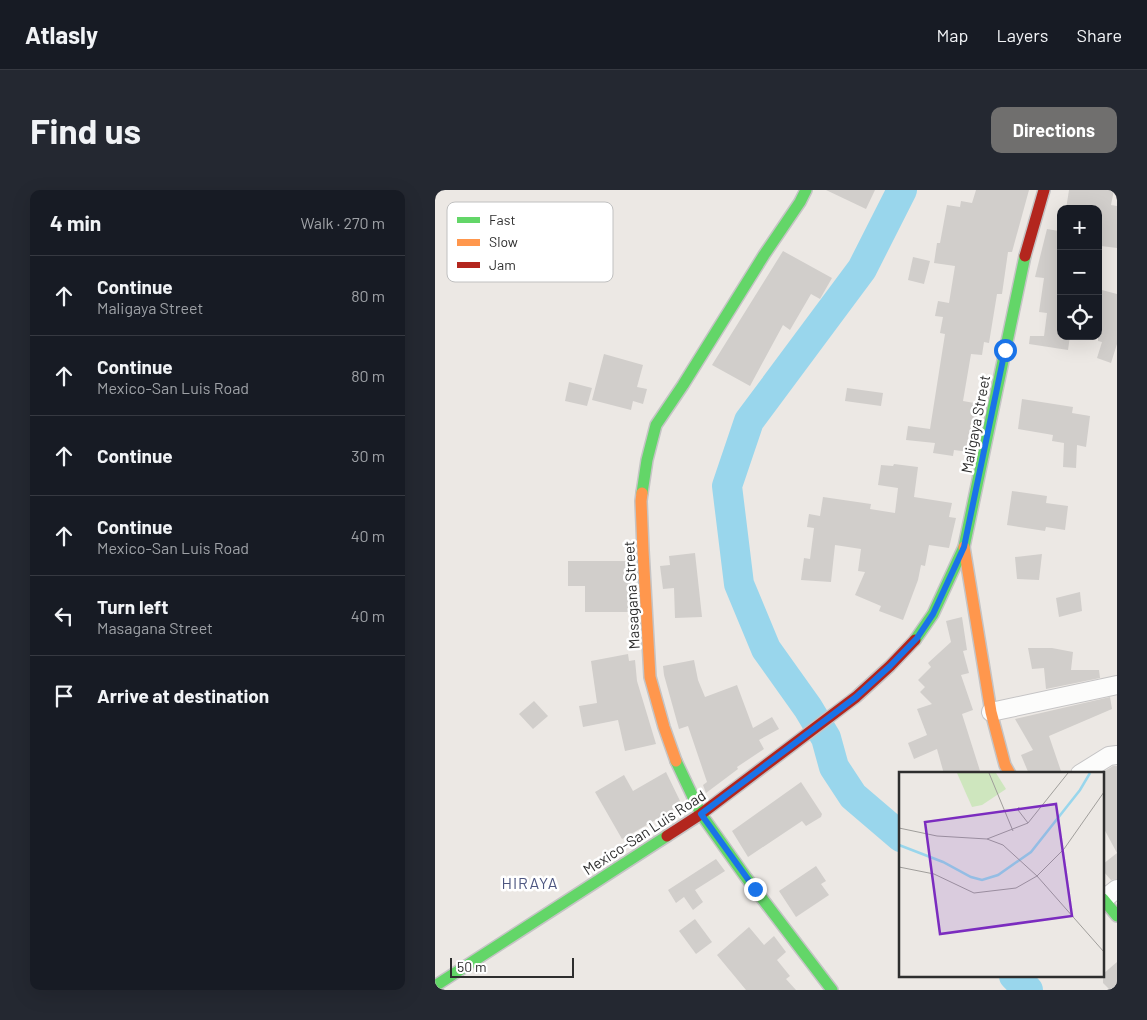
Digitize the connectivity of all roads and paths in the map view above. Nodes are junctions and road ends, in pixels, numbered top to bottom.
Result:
1 (806, 190) edge
2 (1044, 190) edge
3 (964, 547) junction
4 (1117, 685) edge
5 (991, 712) junction
6 (1117, 755) edge
7 (1009, 772) edge
8 (1083, 772) edge
9 (701, 814) junction
10 (1117, 889) edge
11 (1105, 898) edge
12 (1105, 901) edge
13 (1117, 916) edge
14 (435, 986) edge
15 (832, 990) edge

1 - 9 main road, Masagana Street
2 - 3 main road, Maligaya Street
3 - 5 main road
3 - 9 main road, Mexico-San Luis Road
4 - 5 street
5 - 7 main road
6 - 8 street
9 - 14 main road, Mexico-San Luis Road
9 - 15 main road, Masagana Street
10 - 11 street
12 - 13 main road

